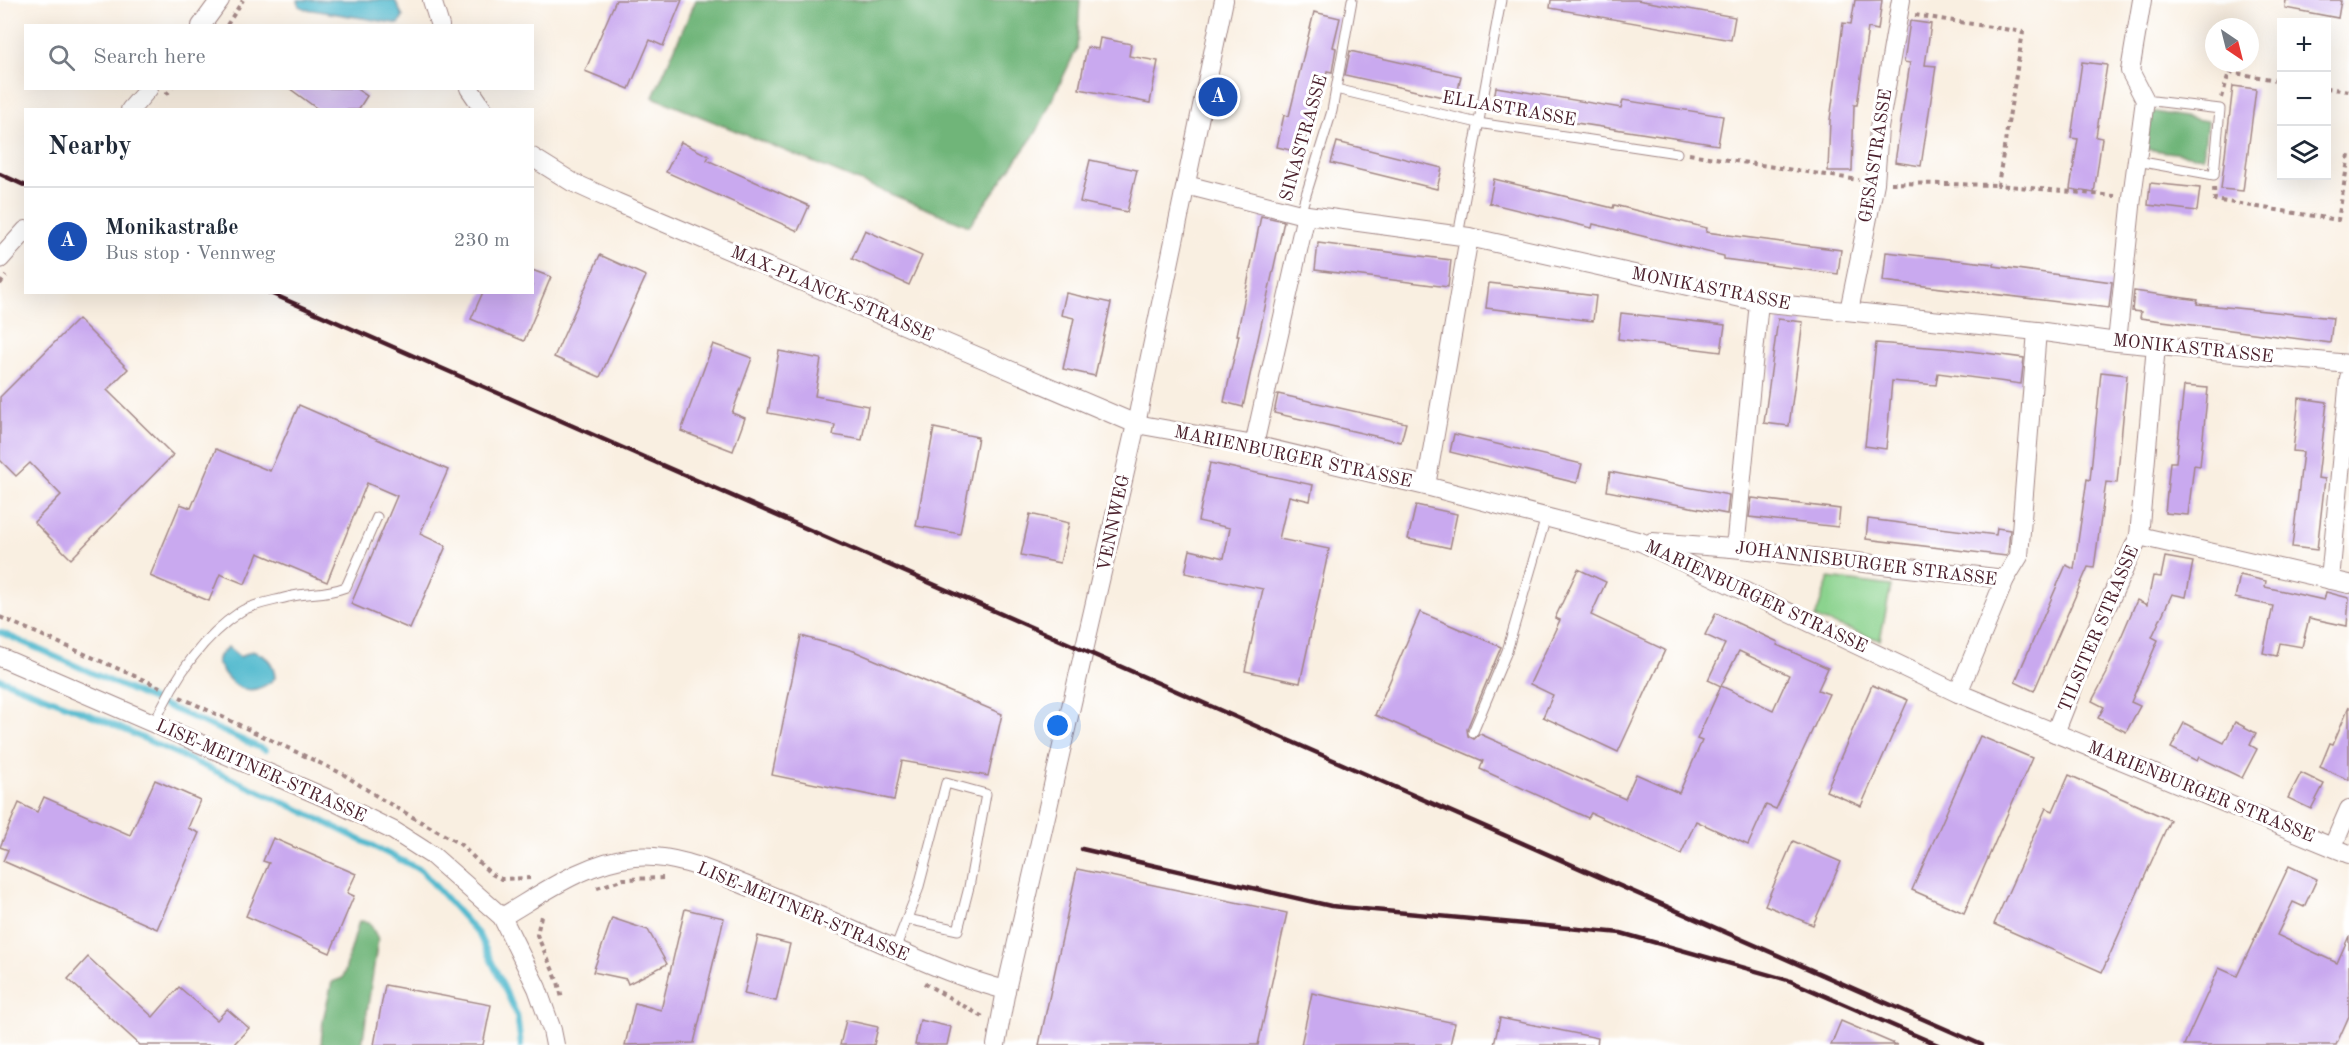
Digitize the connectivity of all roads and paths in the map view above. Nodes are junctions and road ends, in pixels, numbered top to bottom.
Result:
1 (220, 0) edge
2 (432, 0) edge
3 (1224, 0) edge
4 (1352, 0) edge
5 (1501, 0) edge
6 (2142, 0) edge
7 (1901, 6) edge
8 (202, 24) edge
9 (439, 24) edge
10 (2277, 80) edge
11 (1336, 89) junction
12 (2331, 89) edge
13 (147, 90) edge
14 (470, 90) edge
15 (2349, 91) edge
16 (2145, 100) junction
17 (132, 108) edge
18 (483, 108) edge
19 (2220, 110) junction
20 (1478, 123) junction
21 (1677, 153) joint
22 (2349, 155) edge
23 (534, 158) edge
24 (2137, 161) junction
25 (2214, 175) junction
26 (1875, 183) junction
27 (1186, 185) junction
28 (1998, 185) junction
29 (2132, 197) junction
30 (1303, 215) junction
31 (24, 232) edge
32 (1464, 237) junction
33 (5, 254) edge
34 (1759, 302) junction
35 (1849, 311) junction
36 (2037, 331) junction
37 (2117, 342) junction
38 (2156, 346) junction
39 (2349, 364) edge
40 (2349, 378) edge
41 (1136, 424) junction
42 (1254, 445) junction
43 (1426, 486) junction
44 (377, 517) dead end
45 (1546, 517) junction
46 (2139, 536) junction
47 (1641, 542) junction
48 (1732, 548) junction
49 (2005, 579) junction
50 (2330, 580) junction
51 (2349, 584) edge
52 (0, 617) edge
53 (0, 657) edge
54 (168, 691) junction
55 (1958, 693) junction
56 (154, 724) junction
57 (1473, 732) dead end
58 (2055, 732) junction
59 (2349, 809) edge
60 (2341, 850) edge
61 (672, 878) dead end
62 (594, 888) dead end
63 (543, 892) junction
64 (502, 917) junction
65 (907, 920) junction
66 (895, 949) junction
67 (923, 982) dead end
68 (1006, 990) junction
69 (563, 1003) dead end
70 (999, 1026) junction
71 (555, 1045) edge
72 (996, 1045) edge

1 - 8 street
2 - 9 street
3 - 27 street, VENNWEG
4 - 11 lane, SINASTRASSE
5 - 20 lane
6 - 16 street
7 - 26 street, GESASTRASSE
7 - 28 path
10 - 19 path
11 - 20 lane, ELLASTRASSE
11 - 30 lane, SINASTRASSE
12 - 15 path
13 - 17 street
14 - 18 street
16 - 19 lane
16 - 24 street
19 - 25 lane
20 - 21 lane, ELLASTRASSE
20 - 32 lane
21 - 26 path
22 - 25 path
23 - 41 street, MAX-PLANCK-STRASSE
24 - 25 lane
24 - 29 street
26 - 28 path
26 - 35 street, GESASTRASSE
27 - 30 street, MONIKASTRASSE
27 - 41 street, VENNWEG
28 - 29 path
29 - 37 street
30 - 32 street, MONIKASTRASSE
30 - 42 street
31 - 33 street
32 - 34 street, MONIKASTRASSE
32 - 43 street
34 - 35 street, MONIKASTRASSE
34 - 48 street
35 - 36 street, MONIKASTRASSE
36 - 37 street, MONIKASTRASSE
36 - 49 street
37 - 38 street, MONIKASTRASSE
38 - 39 street, MONIKASTRASSE
38 - 46 street, TILSITER STRASSE
40 - 50 street
41 - 42 street, MARIENBURGER STRASSE
41 - 68 street, VENNWEG
42 - 43 street, MARIENBURGER STRASSE
43 - 45 street, MARIENBURGER STRASSE
44 - 54 lane
45 - 47 street, MARIENBURGER STRASSE
45 - 57 lane
46 - 50 street
46 - 58 street, TILSITER STRASSE
47 - 48 street, JOHANNISBURGER STRASSE
47 - 55 street, MARIENBURGER STRASSE
48 - 49 street, JOHANNISBURGER STRASSE
49 - 55 street, JOHANNISBURGER STRASSE
50 - 51 street
52 - 54 path
53 - 56 street, LISE-MEITNER-STRASSE
54 - 56 lane
54 - 63 path
55 - 58 street, MARIENBURGER STRASSE
56 - 64 street, LISE-MEITNER-STRASSE
58 - 60 street, MARIENBURGER STRASSE
59 - 60 street
61 - 62 path
63 - 64 street, LISE-MEITNER-STRASSE
63 - 66 street, LISE-MEITNER-STRASSE
63 - 69 path
64 - 71 street, LISE-MEITNER-STRASSE
65 - 65 lane
65 - 66 lane
66 - 68 street, LISE-MEITNER-STRASSE
67 - 70 path
68 - 70 street, VENNWEG
70 - 72 street, VENNWEG

